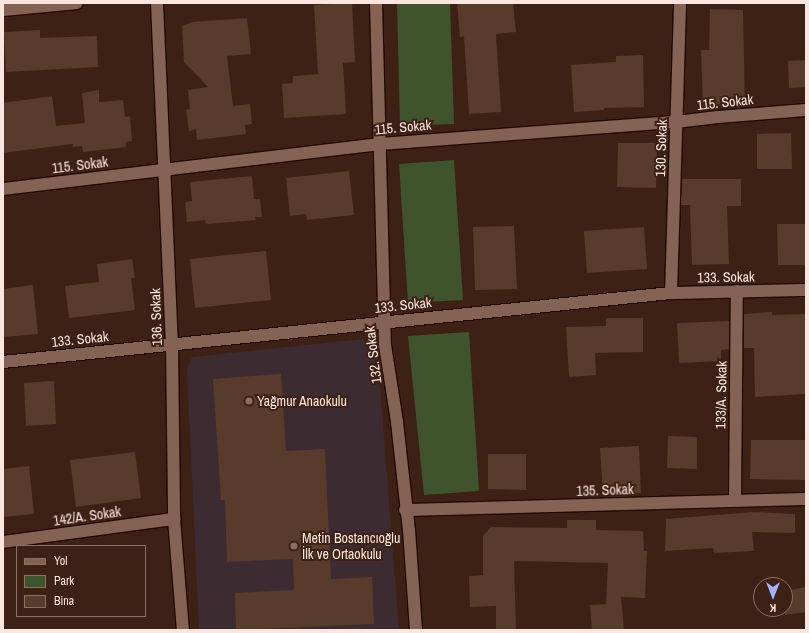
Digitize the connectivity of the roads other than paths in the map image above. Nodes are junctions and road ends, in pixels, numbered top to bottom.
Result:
1 (76, 3) edge
2 (157, 3) edge
3 (376, 3) edge
4 (680, 3) edge
5 (3, 10) edge
6 (806, 110) edge
7 (676, 122) junction
8 (380, 144) junction
9 (165, 170) junction
10 (3, 189) edge
11 (806, 290) edge
12 (738, 291) junction
13 (671, 293) junction
14 (384, 322) junction
15 (172, 345) junction
16 (3, 362) edge
17 (806, 499) edge
18 (735, 500) junction
19 (405, 510) junction
20 (174, 519) junction
21 (3, 542) edge
22 (183, 630) edge
23 (416, 630) edge

1 - 5 street
2 - 9 street, 136. Sokak
3 - 8 street, 132. Sokak
4 - 7 street, 130. Sokak
6 - 7 street, 115. Sokak
7 - 8 street, 115. Sokak
7 - 13 street, 130. Sokak
8 - 9 street, 115. Sokak
8 - 14 street, 132. Sokak
9 - 10 street, 115. Sokak
9 - 15 street, 136. Sokak
11 - 12 street, 133. Sokak
12 - 13 street, 133. Sokak
12 - 18 street, 133/A. Sokak
13 - 14 street, 133. Sokak
14 - 15 street, 133. Sokak
14 - 19 street, 132. Sokak
15 - 16 street, 133. Sokak
15 - 20 street, 136. Sokak
17 - 18 street, 135. Sokak
18 - 19 street, 135. Sokak
19 - 23 street, 132. Sokak
20 - 21 street, 142/A. Sokak
20 - 22 street, 136. Sokak

